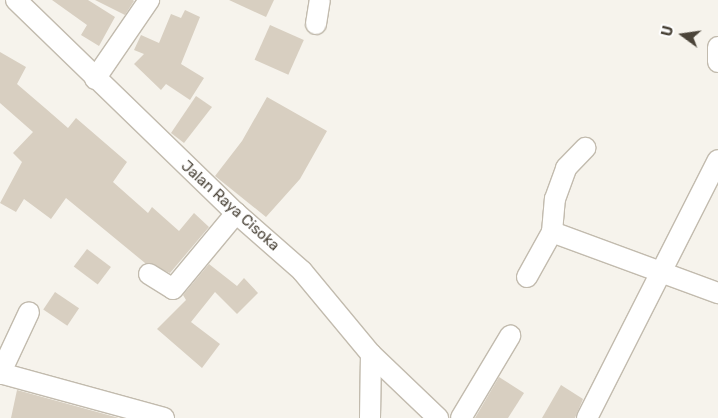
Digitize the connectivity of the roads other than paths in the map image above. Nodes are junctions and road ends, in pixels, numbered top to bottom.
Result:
1 (16, 0) edge
2 (149, 0) edge
3 (320, 0) edge
4 (316, 24) dead end
5 (718, 47) edge
6 (718, 62) edge
7 (95, 79) junction
8 (585, 148) dead end
9 (718, 160) edge
10 (236, 213) junction
11 (552, 232) junction
12 (662, 272) junction
13 (149, 274) dead end
14 (528, 277) dead end
15 (718, 293) edge
16 (29, 312) dead end
17 (510, 336) dead end
18 (371, 354) junction
19 (0, 373) edge
20 (164, 418) edge
21 (370, 418) edge
22 (438, 418) edge
23 (461, 418) edge
24 (587, 418) edge

1 - 7 street, Jalan Raya Cisoka
2 - 7 street
3 - 4 street
5 - 6 street
7 - 10 street, Jalan Raya Cisoka
8 - 11 street
9 - 12 street
10 - 13 street
10 - 18 street, Jalan Raya Cisoka
11 - 12 street
11 - 14 street
12 - 15 street
12 - 24 street
16 - 19 street
17 - 23 street
18 - 21 street
18 - 22 street, Jalan Raya Cisoka
19 - 20 street

